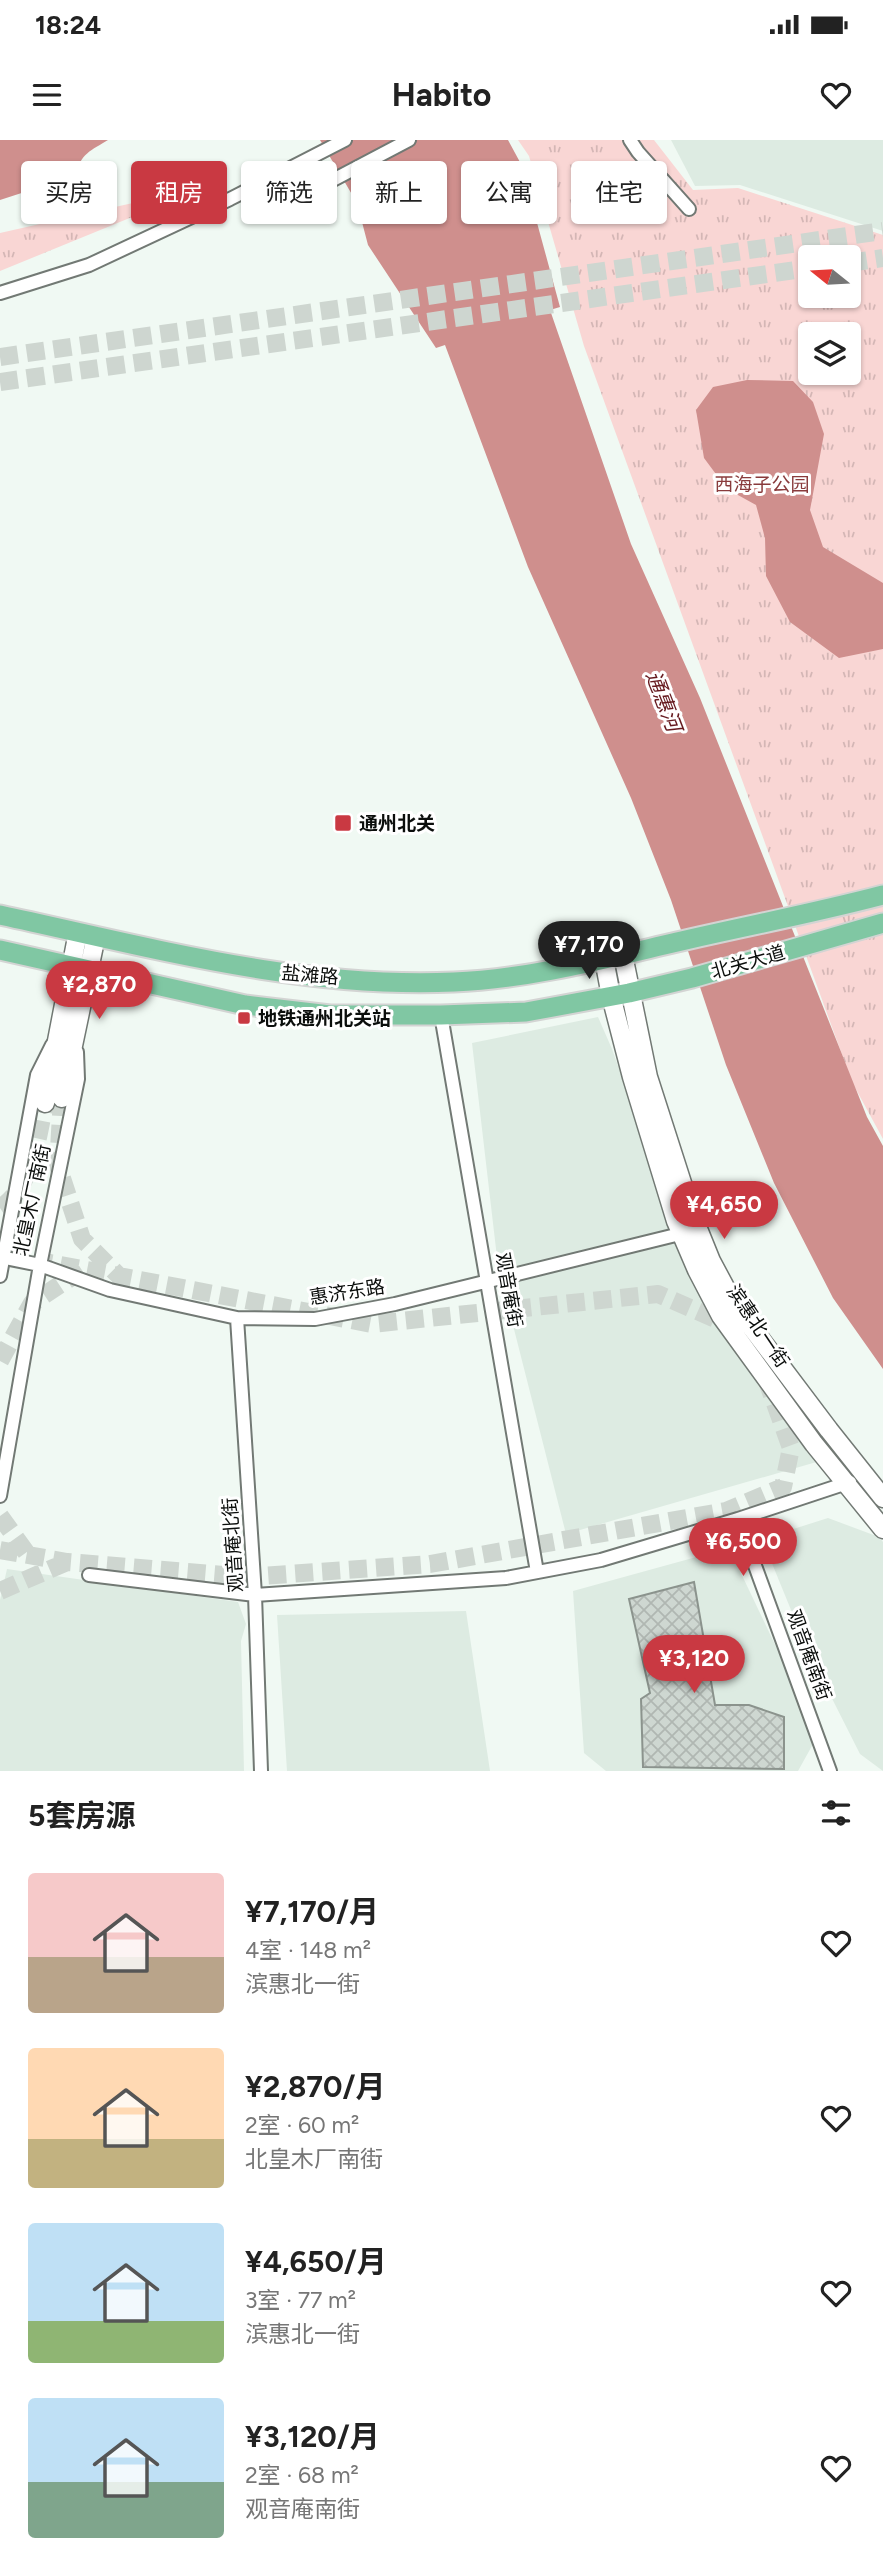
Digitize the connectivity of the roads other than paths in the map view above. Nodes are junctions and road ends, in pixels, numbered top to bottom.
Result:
1 (345, 140) edge
2 (409, 140) edge
3 (630, 140) edge
4 (306, 161) edge
5 (337, 178) edge
6 (241, 193) edge
7 (689, 209) dead end
8 (0, 293) edge
9 (878, 896) edge
10 (0, 915) edge
11 (883, 923) edge
12 (87, 934) junction
13 (0, 950) edge
14 (613, 957) junction
15 (80, 969) junction
16 (620, 994) junction
17 (441, 1015) junction
18 (67, 1034) junction
19 (53, 1100) tunnel mouth
20 (690, 1231) junction
21 (2, 1258) edge
22 (40, 1265) junction
23 (0, 1276) edge
24 (488, 1281) junction
25 (237, 1318) junction
26 (862, 1474) junction
27 (846, 1484) junction
28 (0, 1496) edge
29 (883, 1498) edge
30 (738, 1519) junction
31 (883, 1528) edge
32 (537, 1572) junction
33 (89, 1575) dead end
34 (255, 1595) junction
35 (261, 1771) edge
36 (830, 1771) edge

1 - 4 street
2 - 5 street
3 - 7 street
6 - 8 street
9 - 14 main road, 北关大道
10 - 12 main road, 盐滩路
11 - 16 main road, 北关大道
12 - 14 main road, 盐滩路
12 - 15 street, 北皇木厂南街
13 - 15 main road, 盐滩路
14 - 16 street, 滨惠北一街
15 - 17 main road, 盐滩路
15 - 18 street, 北皇木厂南街
16 - 17 main road, 盐滩路
16 - 20 street, 滨惠北一街
17 - 24 street, 观音庵街
18 - 19 street, 北皇木厂南街
18 - 21 street, 北皇木厂南街
18 - 22 street, 北皇木厂南街
20 - 24 street, 惠济东路
20 - 26 street, 滨惠北一街
20 - 27 street, 滨惠北一街
21 - 22 street, 惠济东路
21 - 23 street, 北皇木厂南街
22 - 25 street, 惠济东路
22 - 28 street, 北皇木厂南街
24 - 25 street, 惠济东路
24 - 32 street, 观音庵街
25 - 34 street, 观音庵北街
26 - 27 street
26 - 29 street, 滨惠北一街
27 - 30 street
27 - 31 street, 滨惠北一街
30 - 32 street
30 - 36 street, 观音庵南街
32 - 34 street
33 - 34 street
34 - 35 street, 观音庵北街

